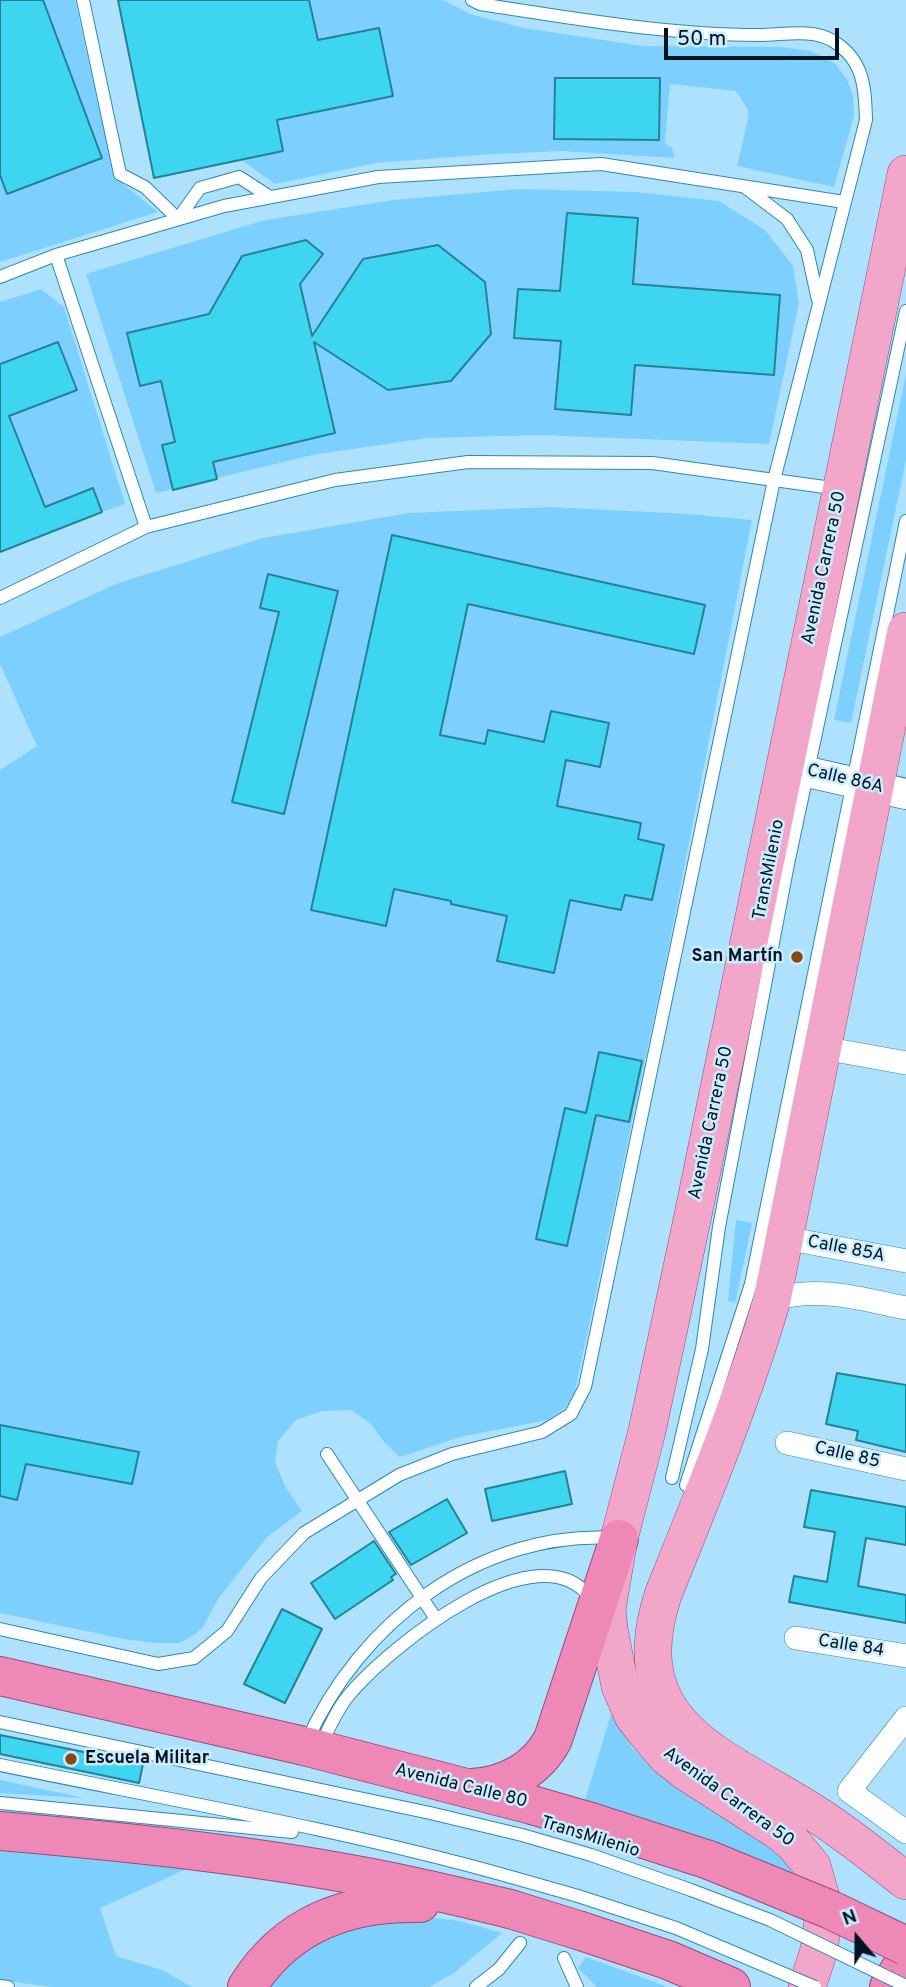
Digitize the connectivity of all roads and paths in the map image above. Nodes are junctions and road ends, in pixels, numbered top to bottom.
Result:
1 (83, 0) edge
2 (472, 0) edge
3 (906, 174) edge
4 (743, 185) junction
5 (270, 197) junction
6 (844, 202) junction
7 (178, 219) junction
8 (56, 256) junction
9 (0, 277) edge
10 (818, 303) junction
11 (906, 311) edge
12 (774, 480) junction
13 (841, 489) junction
14 (906, 521) edge
15 (146, 527) junction
16 (0, 598) edge
17 (906, 631) edge
18 (796, 769) junction
19 (878, 788) edge
20 (823, 1048) junction
21 (906, 1063) edge
22 (785, 1238) junction
23 (906, 1261) edge
24 (772, 1300) junction
25 (906, 1308) edge
26 (787, 1443) dead end
27 (327, 1454) dead end
28 (906, 1469) edge
29 (672, 1478) dead end
30 (686, 1485) dead end
31 (357, 1500) junction
32 (619, 1539) junction
33 (421, 1598) junction
34 (436, 1619) junction
35 (603, 1619) junction
36 (0, 1629) edge
37 (796, 1638) dead end
38 (906, 1656) edge
39 (0, 1676) edge
40 (906, 1718) edge
41 (0, 1722) edge
42 (312, 1748) junction
43 (0, 1765) edge
44 (472, 1788) junction
45 (0, 1803) edge
46 (527, 1820) junction
47 (0, 1831) edge
48 (906, 1832) edge
49 (359, 1839) junction
50 (700, 1875) junction
51 (906, 1881) edge
52 (514, 1910) junction
53 (574, 1928) junction
54 (672, 1944) junction
55 (906, 1946) edge
56 (906, 1960) edge
57 (0, 1986) edge
58 (906, 1986) edge
59 (8, 1987) edge
60 (247, 1987) edge
61 (476, 1987) edge
62 (577, 1987) edge
63 (731, 1987) edge
64 (807, 1987) edge
65 (815, 1987) edge
66 (888, 1987) edge

1 - 7 lane
2 - 6 lane
3 - 13 main road, Avenida Carrera 50
4 - 5 lane
4 - 6 lane
4 - 10 lane
5 - 7 lane
5 - 7 lane
6 - 10 lane
7 - 8 lane
8 - 9 lane
8 - 15 lane
10 - 12 lane
11 - 18 lane, TransMilenio
12 - 13 lane
12 - 15 lane
12 - 31 lane
13 - 18 main road, Avenida Carrera 50
14 - 19 lane
15 - 16 lane
17 - 19 main road, Avenida Carrera 50
18 - 19 street, Calle 86A
18 - 29 lane, TransMilenio
18 - 32 main road, Avenida Carrera 50
19 - 20 main road, Avenida Carrera 50
19 - 30 lane
20 - 21 street
20 - 22 main road, Avenida Carrera 50
22 - 23 street, Calle 85A
22 - 24 main road, Avenida Carrera 50
24 - 25 street
24 - 51 main road, Avenida Carrera 50
26 - 28 street, Calle 85
27 - 31 lane
31 - 33 lane
31 - 36 lane
32 - 33 lane
32 - 35 highway
33 - 34 lane
33 - 42 lane
34 - 35 lane
34 - 42 lane
35 - 44 highway
35 - 64 main road, Avenida Carrera 50
37 - 38 street, Calle 84
39 - 42 highway, Avenida Calle 80
40 - 48 street
41 - 46 lane, TransMilenio
42 - 44 highway, Avenida Calle 80
43 - 49 lane
44 - 46 highway, Avenida Calle 80
45 - 49 lane
46 - 50 highway, Avenida Calle 80, bridge
47 - 52 highway
49 - 52 lane
50 - 55 highway, Avenida Calle 80, bridge
50 - 58 lane, bridge
52 - 53 highway, bridge
52 - 60 highway
52 - 61 lane
53 - 54 highway
53 - 62 lane
54 - 63 highway
54 - 65 lane, bridge
56 - 66 highway
57 - 59 lane

